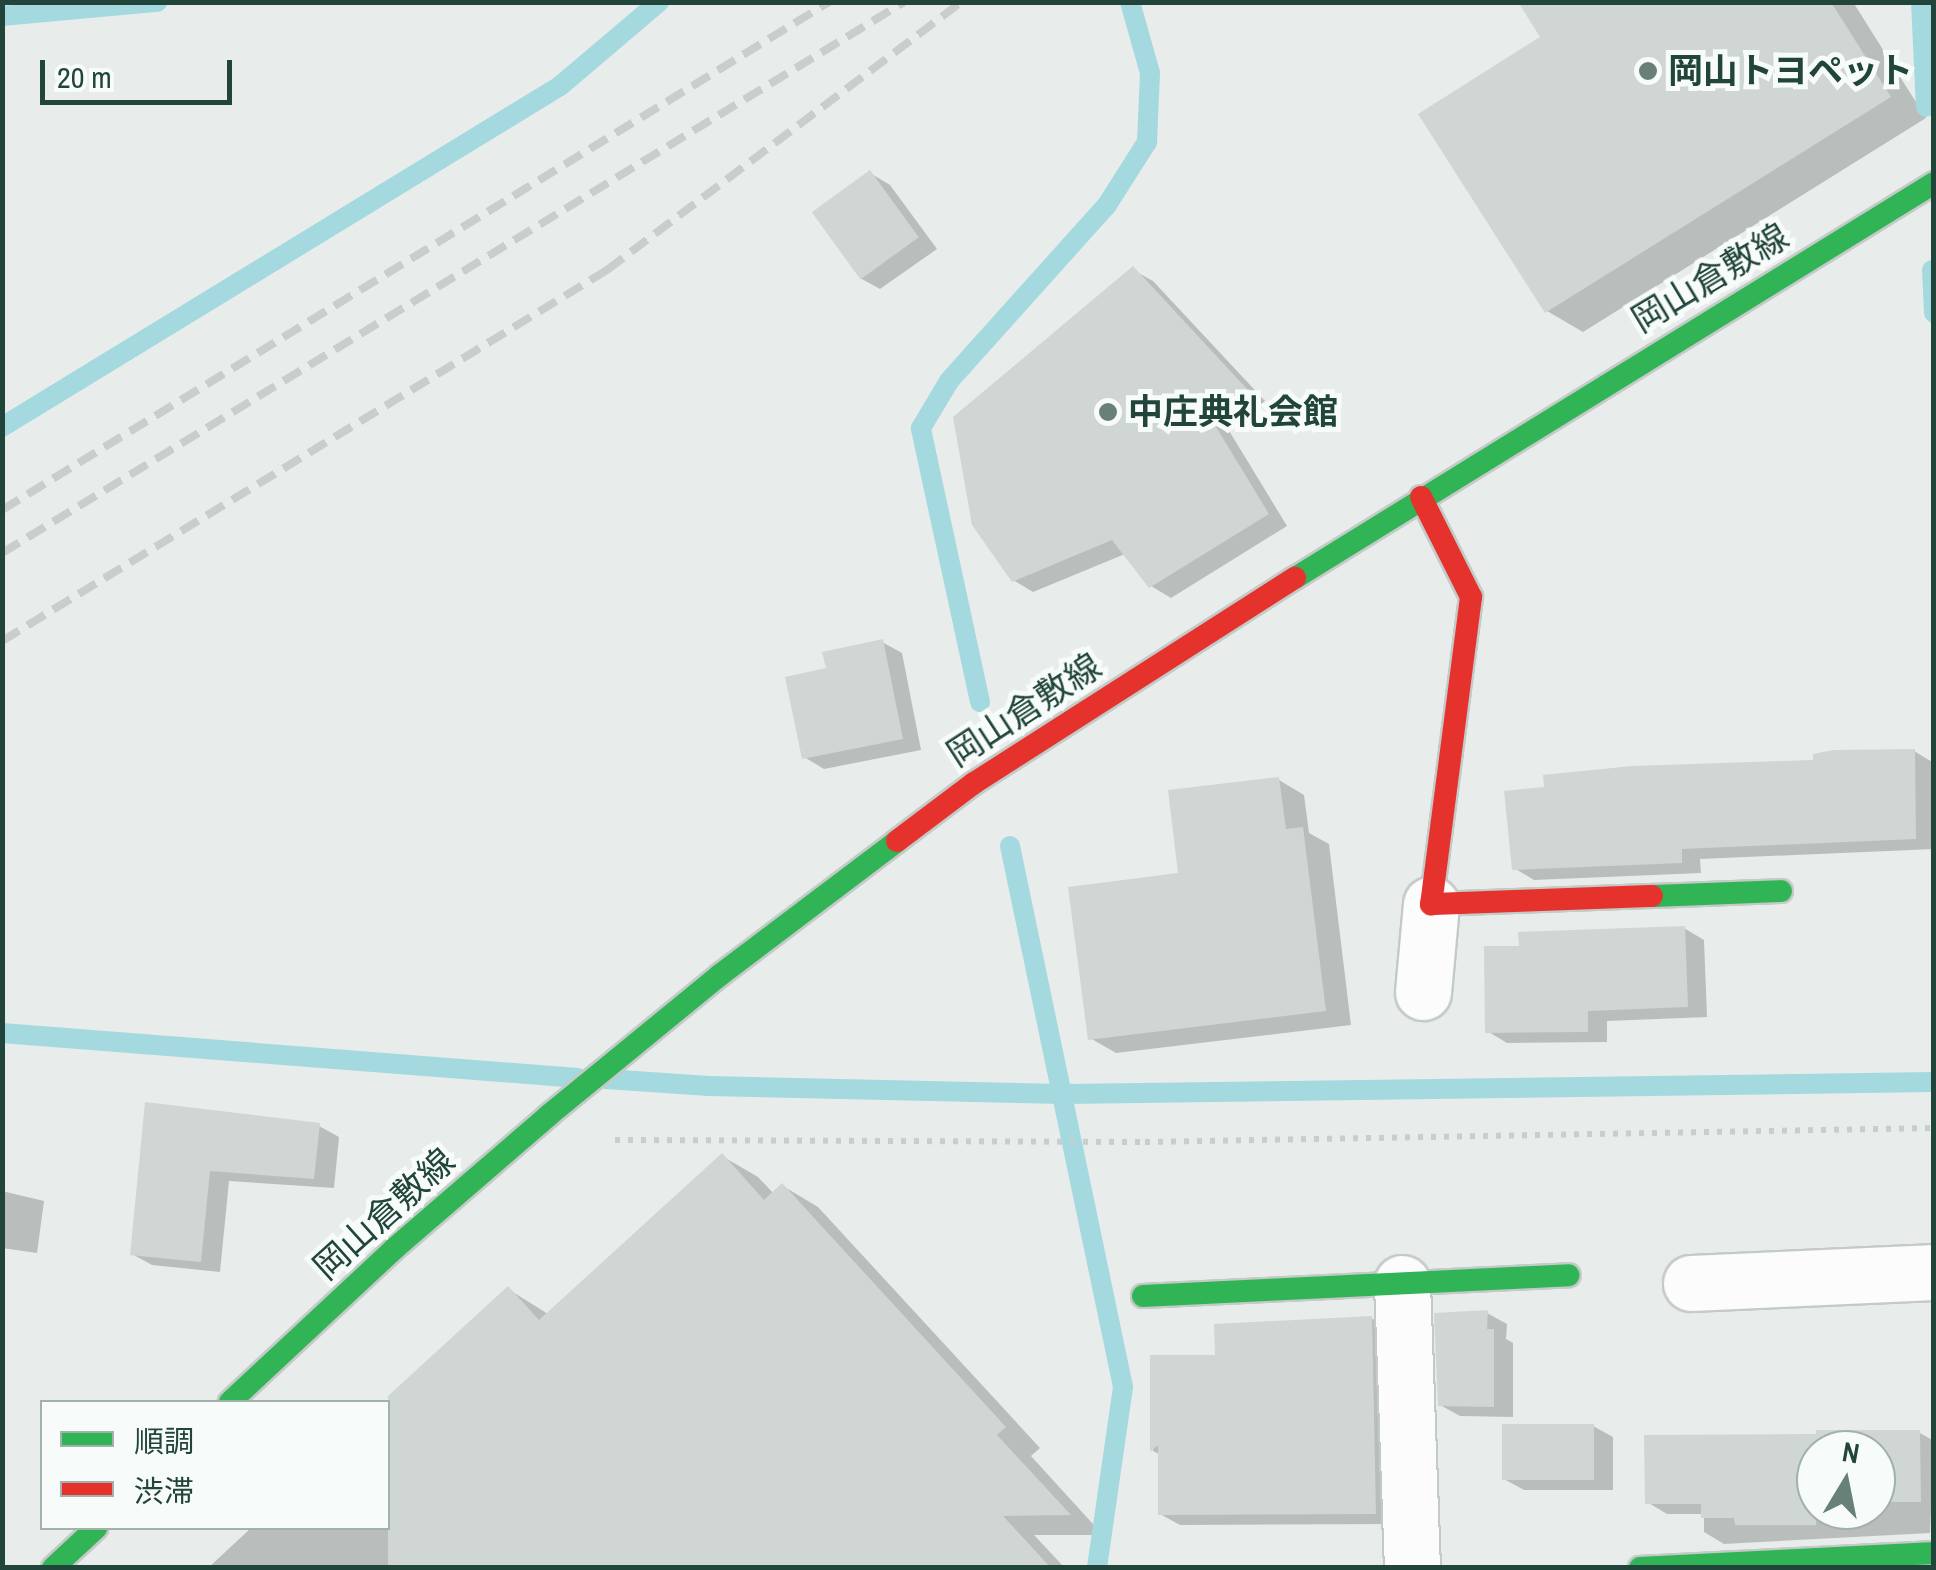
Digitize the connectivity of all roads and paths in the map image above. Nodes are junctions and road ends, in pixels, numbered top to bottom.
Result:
1 (1934, 182) edge
2 (1420, 496) junction
3 (1780, 890) dead end
4 (1431, 904) junction
5 (1422, 992) dead end
6 (1934, 1128) edge
7 (613, 1140) dead end
8 (1934, 1272) edge
9 (1568, 1276) dead end
10 (1402, 1283) junction
11 (1691, 1283) dead end
12 (1143, 1296) dead end
13 (232, 1400) edge
14 (94, 1530) edge
15 (1934, 1553) edge
16 (53, 1568) edge
17 (1412, 1568) edge
18 (1640, 1568) edge

1 - 2 main road, 岡山倉敷線
2 - 4 main road
2 - 13 main road, 岡山倉敷線
3 - 4 main road
4 - 5 street
6 - 7 path
8 - 11 street
9 - 10 main road
10 - 12 main road
10 - 17 street
14 - 16 main road
15 - 18 main road

